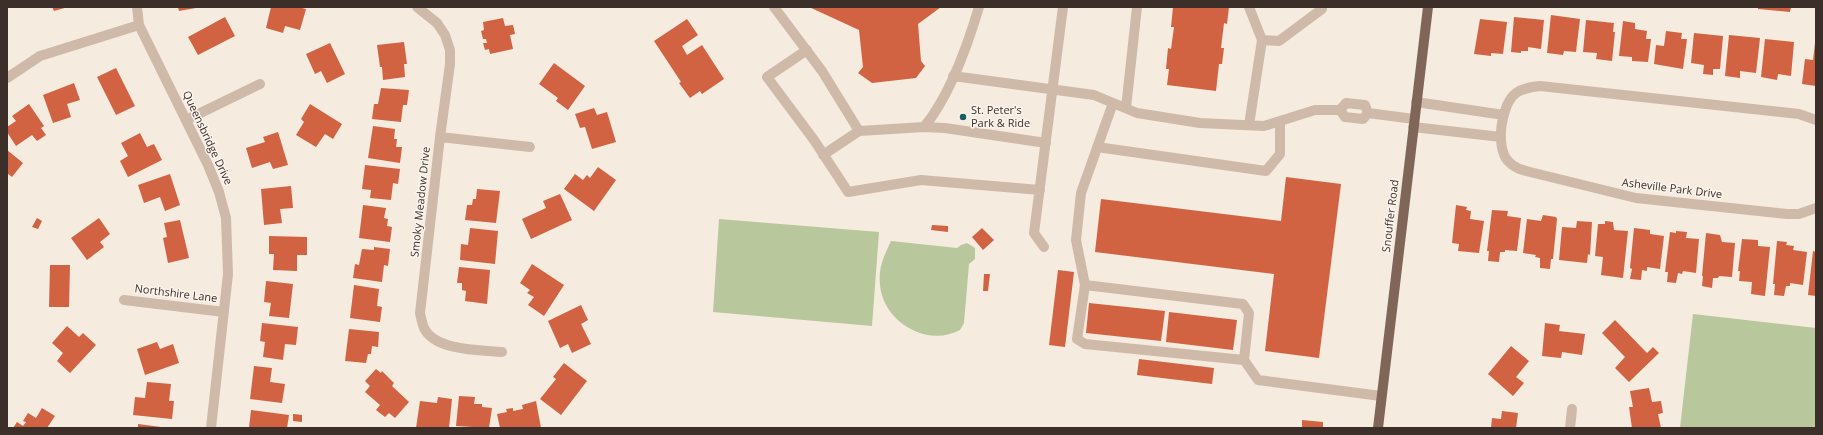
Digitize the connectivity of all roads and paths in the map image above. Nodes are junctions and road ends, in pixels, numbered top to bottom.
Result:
1 (137, 7) edge
2 (417, 7) edge
3 (774, 7) edge
4 (979, 7) edge
5 (1063, 7) edge
6 (1138, 7) edge
7 (1249, 7) edge
8 (1322, 7) edge
9 (1428, 7) edge
10 (140, 25) junction
11 (1262, 40) junction
12 (807, 50) junction
13 (952, 76) junction
14 (7, 78) edge
15 (260, 84) dead end
16 (1053, 88) junction
17 (1416, 102) junction
18 (1113, 103) junction
19 (1126, 108) junction
20 (1504, 115) junction
21 (186, 120) junction
22 (1816, 120) edge
23 (1280, 121) junction
24 (1414, 123) junction
25 (1249, 126) junction
26 (924, 127) junction
27 (859, 131) junction
28 (440, 137) junction
29 (1501, 137) junction
30 (1046, 143) junction
31 (530, 147) dead end
32 (1098, 147) junction
33 (823, 155) junction
34 (1040, 190) junction
35 (1816, 208) edge
36 (1044, 247) dead end
37 (1085, 285) junction
38 (124, 300) dead end
39 (224, 312) junction
40 (502, 352) dead end
41 (1244, 360) junction
42 (1381, 396) junction
43 (1572, 409) dead end
44 (210, 428) edge
45 (1378, 428) edge
46 (1570, 428) edge

1 - 10 street, Queensbridge Drive
2 - 28 street, Smoky Meadow Drive
3 - 12 street
4 - 13 street
5 - 16 street
6 - 19 street
7 - 11 street
8 - 11 street
9 - 17 main road, Snouffer Road
10 - 14 street
10 - 21 street, Queensbridge Drive
11 - 25 street
12 - 27 street
12 - 33 street
13 - 16 street
13 - 26 street
15 - 21 street
16 - 18 street
16 - 30 street
17 - 20 street
17 - 24 main road, Snouffer Road
18 - 19 street
18 - 32 street
19 - 25 street
20 - 22 street, Asheville Park Drive
20 - 29 street, Asheville Park Drive
21 - 39 street, Queensbridge Drive
23 - 24 street
23 - 25 street
23 - 32 street
24 - 29 street
24 - 42 main road, Snouffer Road
26 - 27 street
26 - 30 street
27 - 33 street
28 - 31 street
28 - 40 street, Smoky Meadow Drive
29 - 35 street, Asheville Park Drive
30 - 34 street
32 - 37 street
33 - 34 street
34 - 36 street
37 - 41 street
37 - 41 street
38 - 39 street, Northshire Lane
39 - 44 street, Queensbridge Drive
41 - 42 street
42 - 45 main road, Snouffer Road
43 - 46 street

